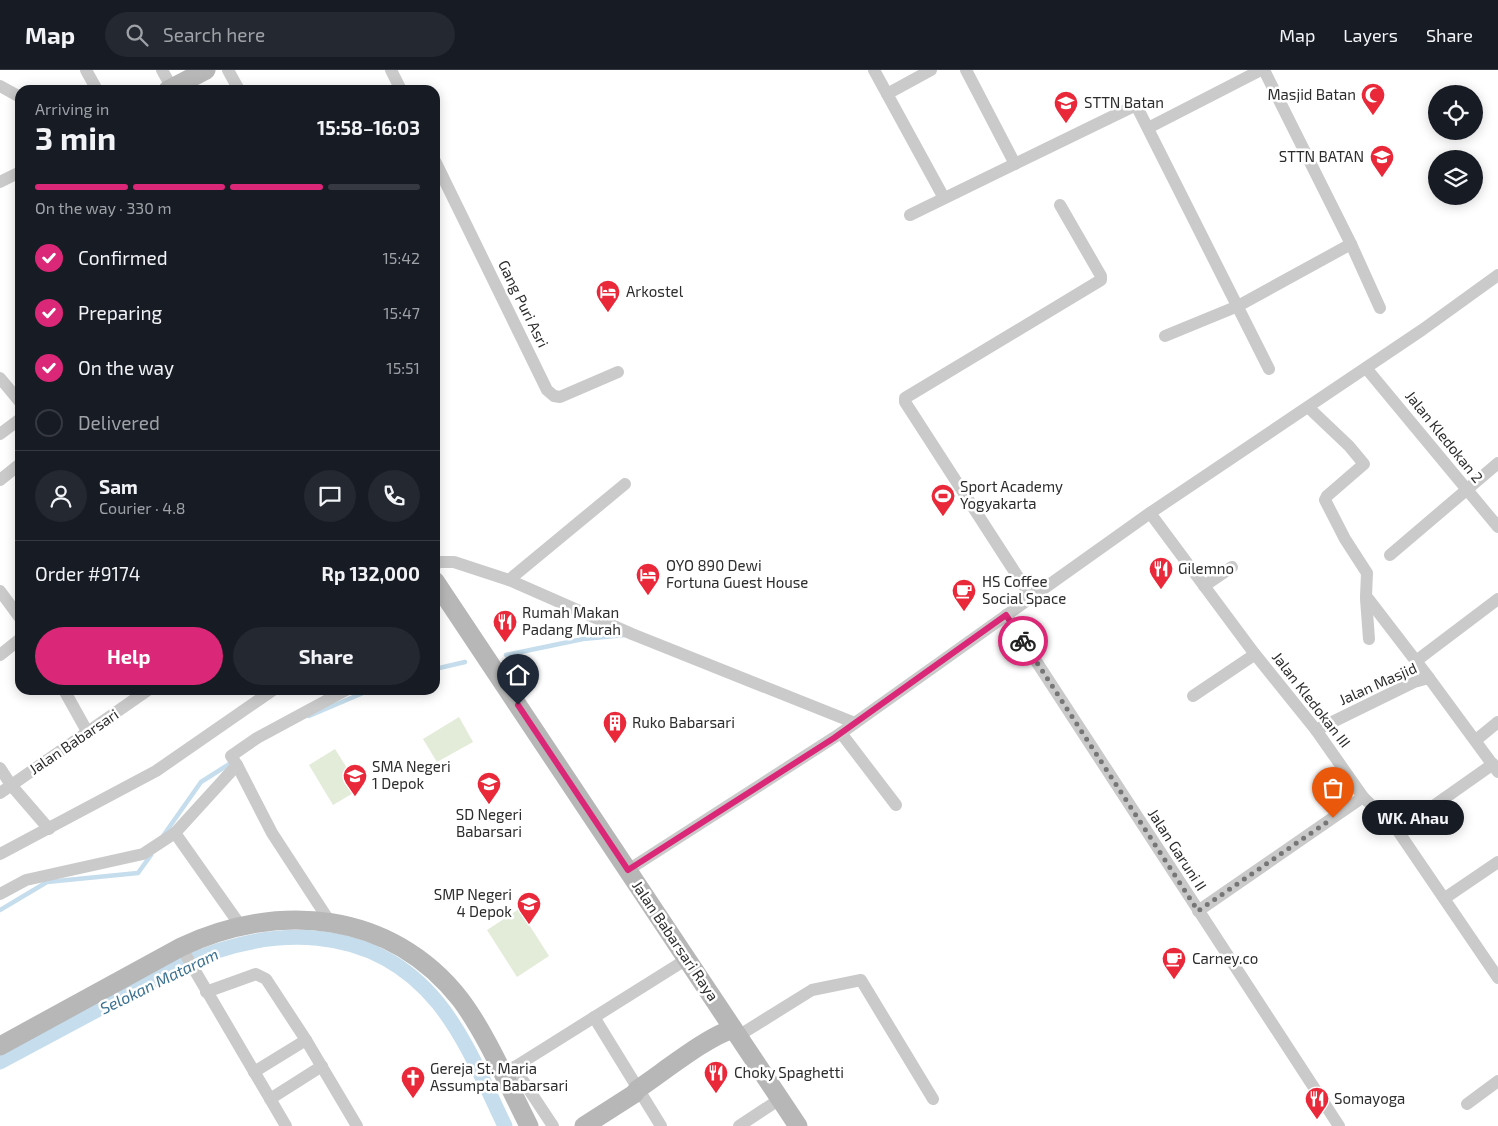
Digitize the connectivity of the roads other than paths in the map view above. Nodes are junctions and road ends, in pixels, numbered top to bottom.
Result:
1 (86, 70) edge
2 (162, 70) edge
3 (206, 70) edge
4 (228, 70) edge
5 (391, 70) edge
6 (874, 70) edge
7 (931, 70) edge
8 (966, 70) edge
9 (1263, 70) edge
10 (94, 85) edge
11 (168, 85) edge
12 (178, 85) edge
13 (236, 85) edge
14 (398, 85) edge
15 (0, 86) edge
16 (15, 94) edge
17 (887, 94) junction
18 (1148, 128) junction
19 (1015, 164) junction
20 (440, 171) edge
21 (15, 174) edge
22 (0, 182) edge
23 (944, 198) junction
24 (1060, 205) dead end
25 (910, 215) dead end
26 (1351, 244) junction
27 (1498, 275) edge
28 (1238, 306) junction
29 (1380, 308) dead end
30 (1165, 336) dead end
31 (1269, 368) dead end
32 (1366, 368) junction
33 (618, 372) dead end
34 (0, 378) edge
35 (15, 396) edge
36 (1309, 408) junction
37 (15, 423) edge
38 (0, 434) edge
39 (1498, 463) edge
40 (15, 469) edge
41 (0, 480) edge
42 (625, 484) dead end
43 (1467, 491) junction
44 (1150, 513) junction
45 (1498, 527) edge
46 (1390, 555) dead end
47 (440, 562) edge
48 (1232, 567) dead end
49 (509, 580) junction
50 (1204, 586) junction
51 (440, 588) edge
52 (0, 591) edge
53 (1366, 596) junction
54 (1031, 597) junction
55 (1498, 599) edge
56 (15, 611) edge
57 (1006, 615) junction
58 (1369, 639) dead end
59 (15, 643) edge
60 (1254, 653) junction
61 (0, 656) edge
62 (1416, 661) junction
63 (1429, 678) junction
64 (67, 695) edge
65 (141, 695) edge
66 (266, 695) edge
67 (337, 695) edge
68 (1193, 696) dead end
69 (1498, 722) edge
70 (856, 723) junction
71 (1316, 730) junction
72 (88, 733) junction
73 (841, 733) junction
74 (1476, 740) junction
75 (237, 765) junction
76 (0, 768) edge
77 (1495, 768) edge
78 (11, 785) junction
79 (0, 793) edge
80 (1364, 797) junction
81 (896, 805) dead end
82 (49, 829) junction
83 (1398, 831) junction
84 (175, 833) junction
85 (0, 854) edge
86 (1498, 862) edge
87 (628, 870) junction
88 (0, 894) edge
89 (1445, 898) junction
90 (1198, 911) junction
91 (330, 922) junction
92 (240, 925) junction
93 (183, 949) junction
94 (687, 959) junction
95 (1498, 978) edge
96 (203, 986) junction
97 (594, 1017) junction
98 (736, 1033) junction
99 (306, 1040) junction
100 (0, 1046) edge
101 (322, 1066) junction
102 (508, 1071) junction
103 (254, 1072) junction
104 (1498, 1080) edge
105 (638, 1092) junction
106 (270, 1099) junction
107 (780, 1099) junction
108 (933, 1099) dead end
109 (1468, 1104) dead end
110 (286, 1126) edge
111 (357, 1126) edge
112 (529, 1126) edge
113 (553, 1126) edge
114 (584, 1126) edge
115 (661, 1126) edge
116 (739, 1126) edge
117 (798, 1126) edge
118 (1339, 1126) edge

1 - 10 street
2 - 11 street
3 - 12 street
4 - 13 street
5 - 14 street
6 - 17 street
7 - 17 street
8 - 19 street
9 - 18 street
9 - 26 street
15 - 16 street
17 - 23 street
18 - 19 street
18 - 28 street
19 - 23 street
20 - 33 street, Gang Puri Asri
21 - 22 street
23 - 25 street
24 - 54 street
26 - 28 street
26 - 29 street
27 - 32 street
28 - 30 street
28 - 31 street
32 - 36 street
32 - 43 street, Jalan Kledokan 2
34 - 35 street
36 - 44 street
36 - 53 street
37 - 38 street
39 - 43 street
40 - 41 street
42 - 49 street
43 - 45 street, Jalan Kledokan 2
43 - 46 street
44 - 50 street, Jalan Kledokan III
44 - 54 street
47 - 49 street
48 - 50 street
49 - 70 street
50 - 60 street, Jalan Kledokan III
51 - 87 street, Jalan Babarsari Raya
52 - 56 street
53 - 58 street
53 - 62 street
54 - 57 street
55 - 62 street
57 - 70 street
57 - 90 street, Jalan Garuni II
59 - 61 street
60 - 68 street
60 - 71 street, Jalan Kledokan III
62 - 63 street
63 - 71 street, Jalan Masjid
63 - 74 street, Jalan Masjid
64 - 72 street
65 - 72 street, Jalan Babarsari
66 - 82 street
67 - 75 street
69 - 74 street
70 - 73 street
71 - 80 street, Jalan Kledokan III
72 - 78 street, Jalan Babarsari
73 - 81 street
73 - 87 street
74 - 77 street, Jalan Masjid
75 - 84 street
75 - 91 street
76 - 78 street
77 - 83 street
78 - 79 street, Jalan Babarsari
78 - 82 street
80 - 83 street, Jalan Kledokan III
80 - 90 street
82 - 85 street
83 - 89 street, Jalan Kledokan III
84 - 88 street
84 - 92 street
86 - 89 street
87 - 94 street, Jalan Babarsari Raya
89 - 95 street, Jalan Kledokan III
90 - 118 street, Jalan Garuni II
91 - 92 street
91 - 102 street
92 - 93 street
93 - 96 street
93 - 100 street
94 - 97 street
94 - 98 street, Jalan Babarsari Raya
96 - 99 street
96 - 103 street
97 - 102 street
97 - 105 street
98 - 105 street
98 - 107 street, Jalan Babarsari Raya
98 - 108 street
99 - 101 street
99 - 103 street
101 - 106 street
101 - 111 street
102 - 112 street
102 - 113 street
103 - 106 street
104 - 109 street
105 - 114 street
105 - 115 street
106 - 110 street
107 - 116 street
107 - 117 street, Jalan Babarsari Raya

